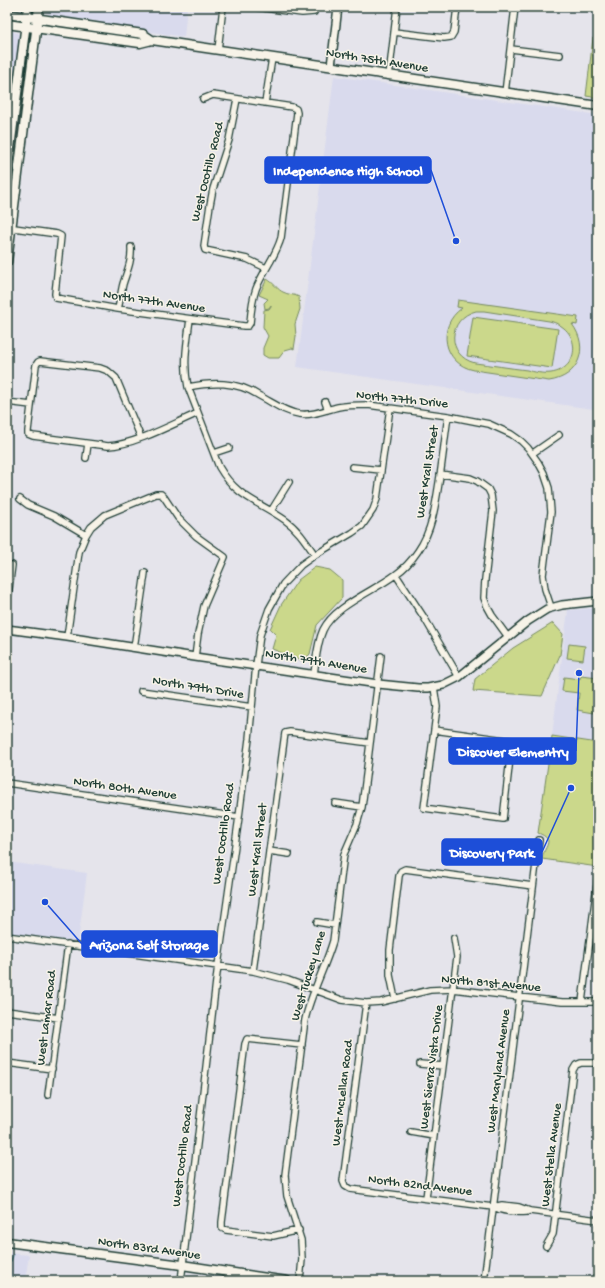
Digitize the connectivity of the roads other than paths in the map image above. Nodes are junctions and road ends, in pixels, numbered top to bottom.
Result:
1 (28, 7) edge
2 (39, 7) edge
3 (223, 7) edge
4 (256, 7) edge
5 (338, 7) edge
6 (397, 7) edge
7 (457, 7) edge
8 (515, 7) edge
9 (314, 12) dead end
10 (7, 14) edge
11 (27, 17) junction
12 (37, 19) junction
13 (7, 24) edge
14 (26, 26) junction
15 (36, 28) junction
16 (394, 32) junction
17 (152, 40) junction
18 (511, 49) junction
19 (218, 50) junction
20 (560, 55) dead end
21 (272, 58) junction
22 (331, 66) junction
23 (389, 76) junction
24 (505, 93) junction
25 (203, 99) dead end
26 (237, 99) junction
27 (265, 103) junction
28 (598, 106) edge
29 (8, 162) edge
30 (19, 164) junction
31 (7, 172) edge
32 (9, 227) edge
33 (130, 247) dead end
34 (7, 262) edge
35 (266, 268) junction
36 (118, 309) junction
37 (190, 319) junction
38 (122, 372) dead end
39 (116, 378) junction
40 (188, 387) junction
41 (7, 402) edge
42 (325, 402) dead end
43 (31, 405) junction
44 (390, 408) junction
45 (328, 410) junction
46 (198, 413) junction
47 (448, 416) junction
48 (559, 435) dead end
49 (141, 438) junction
50 (88, 444) junction
51 (229, 448) dead end
52 (214, 453) junction
53 (533, 454) junction
54 (86, 458) dead end
55 (352, 467) dead end
56 (381, 470) junction
57 (440, 474) junction
58 (289, 482) dead end
59 (20, 499) dead end
60 (271, 511) junction
61 (86, 535) junction
62 (314, 555) junction
63 (12, 565) dead end
64 (145, 573) dead end
65 (396, 575) junction
66 (598, 601) edge
67 (7, 605) edge
68 (551, 607) junction
69 (7, 629) edge
70 (67, 637) junction
71 (508, 637) junction
72 (134, 648) junction
73 (381, 656) dead end
74 (195, 657) junction
75 (256, 665) junction
76 (314, 674) junction
77 (459, 677) junction
78 (378, 684) junction
79 (434, 687) junction
80 (141, 691) dead end
81 (252, 707) junction
82 (434, 730) junction
83 (370, 743) junction
84 (7, 783) edge
85 (335, 803) dead end
86 (362, 807) junction
87 (239, 817) junction
88 (539, 840) dead end
89 (269, 851) junction
90 (289, 854) dead end
91 (598, 877) edge
92 (533, 886) junction
93 (317, 922) dead end
94 (335, 925) junction
95 (7, 936) edge
96 (454, 938) dead end
97 (68, 944) junction
98 (218, 966) junction
99 (253, 971) junction
100 (453, 989) junction
101 (315, 990) junction
102 (519, 997) junction
103 (395, 999) junction
104 (582, 1002) junction
105 (598, 1002) edge
106 (366, 1003) junction
107 (7, 1011) edge
108 (58, 1018) junction
109 (302, 1045) junction
110 (7, 1063) edge
111 (598, 1063) edge
112 (420, 1064) dead end
113 (443, 1066) junction
114 (52, 1069) junction
115 (48, 1095) dead end
116 (411, 1132) dead end
117 (434, 1136) junction
118 (344, 1186) joint
119 (426, 1198) junction
120 (493, 1207) junction
121 (556, 1214) junction
122 (598, 1220) edge
123 (299, 1230) junction
124 (7, 1242) edge
125 (546, 1246) dead end
126 (182, 1265) junction
127 (181, 1281) edge
128 (287, 1281) edge
129 (300, 1281) edge
130 (484, 1281) edge

1 - 11 main road
2 - 12 main road
3 - 19 street
4 - 9 street
5 - 22 street
6 - 16 street
7 - 16 street
8 - 18 street
10 - 11 main road, North 75th Avenue
11 - 12 main road, North 75th Avenue
11 - 14 main road
12 - 15 main road
12 - 17 main road, North 75th Avenue
13 - 14 main road, North 75th Avenue
14 - 15 main road, North 75th Avenue
14 - 29 main road
15 - 17 main road, North 75th Avenue
15 - 30 main road
16 - 23 street
17 - 19 main road, North 75th Avenue
18 - 20 street
18 - 24 street
19 - 21 main road, North 75th Avenue
21 - 22 main road, North 75th Avenue
21 - 27 street
22 - 23 main road, North 75th Avenue
23 - 24 main road, North 75th Avenue
24 - 28 main road, North 75th Avenue
25 - 26 street
26 - 27 street
26 - 35 street, West Ocotillo Road
27 - 35 street
29 - 30 street
29 - 31 main road
30 - 32 main road
32 - 34 main road
32 - 36 street, North 77th Avenue
33 - 36 street
35 - 37 street, North 77th Avenue
36 - 37 street, North 77th Avenue
37 - 40 street
38 - 39 street
39 - 43 street
39 - 49 street
40 - 45 street, North 77th Drive
40 - 46 street
41 - 43 street
42 - 45 street
43 - 50 street
44 - 45 street, North 77th Drive
44 - 47 street, North 77th Drive
44 - 56 street
46 - 49 street
46 - 52 street
47 - 53 street, North 77th Drive
47 - 57 street, West Krall Street
48 - 53 street
49 - 50 street
50 - 54 street
51 - 52 street
52 - 60 street
53 - 68 street
55 - 56 street
56 - 62 street
57 - 65 street, West Krall Street
57 - 71 street
58 - 60 street
59 - 61 street
60 - 62 street
61 - 70 street
61 - 74 street
62 - 75 street, West Ocotillo Road
63 - 67 street
64 - 72 street
65 - 76 street, West Krall Street
65 - 77 street
66 - 68 street, North 79th Avenue
68 - 71 street, North 79th Avenue
69 - 70 street, North 79th Avenue
70 - 72 street, North 79th Avenue
71 - 77 street, North 79th Avenue
72 - 74 street, North 79th Avenue
73 - 78 street, West Tuckey Lane
74 - 75 street, North 79th Avenue
75 - 76 street, North 79th Avenue
75 - 81 street, West Ocotillo Road
76 - 78 street, North 79th Avenue
77 - 79 street, North 79th Avenue
78 - 79 street, North 79th Avenue
78 - 83 street, West Tuckey Lane
79 - 82 street
80 - 81 street, North 79th Drive
81 - 87 street, West Ocotillo Road
82 - 82 street
83 - 86 street, West Tuckey Lane
83 - 89 street, West Krall Street
84 - 87 street, North 80th Avenue
85 - 86 street
86 - 94 street, West Tuckey Lane
87 - 98 street, West Ocotillo Road
88 - 92 street, West Maryland Avenue
89 - 90 street
89 - 99 street, West Krall Street
91 - 104 street
92 - 102 street, West Maryland Avenue
92 - 103 street
93 - 94 street
94 - 101 street, West Tuckey Lane
95 - 97 street, North 81st Avenue
96 - 100 street, West Sierra Vista Drive
97 - 98 street, North 81st Avenue
97 - 108 street, West Lamar Road
98 - 99 street, North 81st Avenue
98 - 126 street, West Ocotillo Road
99 - 101 street, North 81st Avenue
100 - 102 street, North 81st Avenue
100 - 103 street, North 81st Avenue
100 - 113 street, West Sierra Vista Drive
101 - 106 street, North 81st Avenue
101 - 109 street, West Tuckey Lane
102 - 104 street, North 81st Avenue
102 - 120 street, West Maryland Avenue
103 - 106 street, North 81st Avenue
104 - 105 street, North 81st Avenue
106 - 118 street, West McLellan Road
107 - 108 street
108 - 114 street, West Lamar Road
109 - 123 street, West Tuckey Lane
109 - 123 street
110 - 114 street
111 - 121 street, West Stella Avenue
112 - 113 street
113 - 117 street, West Sierra Vista Drive
114 - 115 street, West Lamar Road
116 - 117 street
117 - 119 street, West Sierra Vista Drive
118 - 119 street, North 82nd Avenue
119 - 120 street, North 82nd Avenue
120 - 121 street, North 82nd Avenue
120 - 130 street, West Maryland Avenue
121 - 122 street, North 82nd Avenue
121 - 125 street, West Stella Avenue
123 - 129 street, West Tuckey Lane
124 - 126 main road, North 83rd Avenue
126 - 127 street, West Ocotillo Road
126 - 128 main road, North 83rd Avenue

